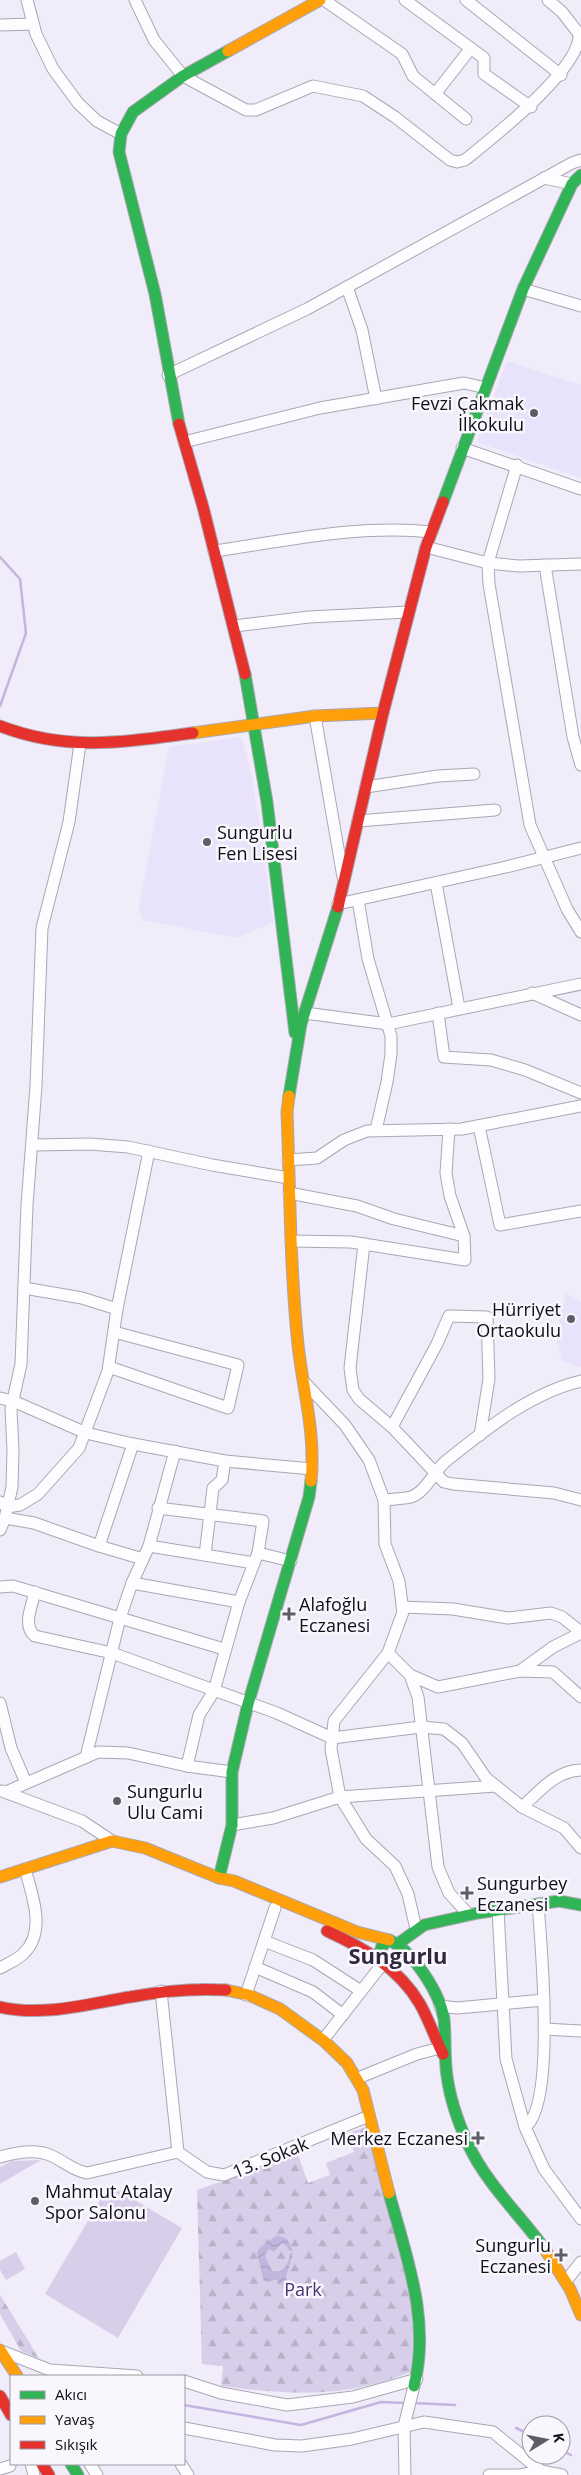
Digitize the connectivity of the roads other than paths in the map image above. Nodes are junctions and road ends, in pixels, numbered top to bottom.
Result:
1 (27, 0) edge
2 (134, 0) edge
3 (320, 0) edge
4 (324, 0) edge
5 (405, 0) edge
6 (466, 0) edge
7 (548, 0) edge
8 (33, 24) junction
9 (0, 25) edge
10 (471, 48) junction
11 (561, 75) junction
12 (183, 76) junction
13 (435, 94) junction
14 (531, 107) junction
15 (466, 119) dead end
16 (121, 134) junction
17 (581, 160) edge
18 (581, 175) edge
19 (544, 178) junction
20 (572, 184) junction
21 (347, 287) junction
22 (523, 289) junction
23 (581, 306) edge
24 (168, 375) junction
25 (486, 388) junction
26 (376, 399) junction
27 (184, 442) junction
28 (462, 448) junction
29 (517, 465) junction
30 (581, 488) edge
31 (432, 532) junction
32 (426, 547) junction
33 (214, 551) junction
34 (488, 563) junction
35 (581, 564) edge
36 (545, 565) junction
37 (408, 612) junction
38 (234, 626) junction
39 (383, 713) junction
40 (315, 716) junction
41 (255, 723) junction
42 (0, 726) edge
43 (80, 744) junction
44 (581, 764) edge
45 (474, 774) dead end
46 (366, 787) junction
47 (495, 810) dead end
48 (358, 821) junction
49 (581, 848) edge
50 (544, 857) junction
51 (344, 880) junction
52 (436, 883) junction
53 (358, 900) junction
54 (338, 904) junction
55 (581, 932) edge
56 (581, 984) edge
57 (532, 993) junction
58 (459, 1008) junction
59 (305, 1013) junction
60 (438, 1013) junction
61 (581, 1016) edge
62 (388, 1024) junction
63 (297, 1054) junction
64 (581, 1093) edge
65 (581, 1106) edge
66 (480, 1126) junction
67 (449, 1129) junction
68 (376, 1130) junction
69 (32, 1145) junction
70 (149, 1151) junction
71 (288, 1160) junction
72 (289, 1178) junction
73 (289, 1193) junction
74 (581, 1211) edge
75 (464, 1236) junction
76 (291, 1241) junction
77 (364, 1244) junction
78 (24, 1288) junction
79 (117, 1309) junction
80 (114, 1332) junction
81 (109, 1368) junction
82 (581, 1380) edge
83 (305, 1383) junction
84 (0, 1398) edge
85 (12, 1401) junction
86 (392, 1427) junction
87 (86, 1433) junction
88 (480, 1435) junction
89 (133, 1444) junction
90 (175, 1451) junction
91 (225, 1461) junction
92 (312, 1470) junction
93 (436, 1472) junction
94 (384, 1500) junction
95 (581, 1500) edge
96 (158, 1508) junction
97 (4, 1509) edge
98 (210, 1515) junction
99 (0, 1530) edge
100 (99, 1546) junction
101 (149, 1546) junction
102 (205, 1555) junction
103 (256, 1558) junction
104 (143, 1559) junction
105 (291, 1561) junction
106 (132, 1583) junction
107 (0, 1587) edge
108 (35, 1592) junction
109 (239, 1602) junction
110 (402, 1607) junction
111 (120, 1618) junction
112 (581, 1632) edge
113 (224, 1649) junction
114 (112, 1653) junction
115 (388, 1653) junction
116 (520, 1671) junction
117 (410, 1675) junction
118 (214, 1691) junction
119 (581, 1697) edge
120 (0, 1703) edge
121 (248, 1704) junction
122 (421, 1727) junction
123 (332, 1738) junction
124 (86, 1757) junction
125 (187, 1766) junction
126 (581, 1770) edge
127 (232, 1772) junction
128 (26, 1783) junction
129 (496, 1786) junction
130 (428, 1790) junction
131 (3, 1791) edge
132 (340, 1797) junction
133 (522, 1807) junction
134 (231, 1831) junction
135 (112, 1841) junction
136 (581, 1848) edge
137 (26, 1868) junction
138 (0, 1877) edge
139 (219, 1878) junction
140 (234, 1880) junction
141 (538, 1904) junction
142 (581, 1905) edge
143 (275, 1908) junction
144 (498, 1910) junction
145 (469, 1915) junction
146 (416, 1929) junction
147 (264, 1941) junction
148 (394, 1942) junction
149 (381, 1960) junction
150 (413, 1960) junction
151 (255, 1967) junction
152 (0, 1968) edge
153 (394, 1973) junction
154 (161, 1990) junction
155 (361, 1991) junction
156 (246, 1995) junction
157 (544, 2000) junction
158 (503, 2004) junction
159 (440, 2006) junction
160 (0, 2007) edge
161 (422, 2008) junction
162 (342, 2015) junction
163 (544, 2029) junction
164 (581, 2032) edge
165 (323, 2040) junction
166 (442, 2053) junction
167 (358, 2078) junction
168 (369, 2116) junction
169 (525, 2127) junction
170 (178, 2152) junction
171 (0, 2156) edge
172 (581, 2219) edge
173 (581, 2262) edge
174 (566, 2281) junction
175 (581, 2315) edge
176 (0, 2350) edge
177 (15, 2373) edge
178 (122, 2375) edge
179 (185, 2381) edge
180 (415, 2382) junction
181 (0, 2396) edge
182 (10, 2413) edge
183 (404, 2426) junction
184 (185, 2428) edge
185 (541, 2471) junction
186 (405, 2475) edge
187 (489, 2475) edge
188 (503, 2475) edge
189 (562, 2475) edge

1 - 8 street
2 - 12 street
3 - 12 main road
4 - 13 street
5 - 10 street
6 - 11 street
7 - 11 street
8 - 9 street
8 - 16 street
10 - 13 street
10 - 14 street
11 - 14 street
12 - 14 street
12 - 16 main road
13 - 15 street
16 - 24 main road
17 - 19 street
18 - 20 main road
19 - 20 street
19 - 21 street
20 - 22 main road
21 - 24 street
21 - 26 street
22 - 23 street
22 - 25 main road
24 - 27 main road
25 - 26 street
25 - 28 main road
26 - 27 street
27 - 33 main road
28 - 29 street
28 - 31 main road
29 - 30 street
29 - 34 street
31 - 32 main road
31 - 33 street
32 - 34 street
32 - 37 main road
33 - 38 main road
34 - 36 street
34 - 50 street
35 - 36 street
36 - 44 street
37 - 38 street
37 - 39 main road
38 - 41 main road
39 - 40 main road
39 - 46 main road
40 - 41 main road
40 - 51 street
41 - 43 main road
41 - 63 main road
42 - 43 main road
43 - 69 street
45 - 46 street
46 - 48 main road
47 - 48 street
48 - 51 main road
49 - 50 street
50 - 52 street
50 - 55 street
51 - 54 main road
52 - 53 street
52 - 58 street
53 - 54 street
53 - 62 street
54 - 59 main road
56 - 57 street
57 - 58 street
57 - 61 street
58 - 60 street
59 - 62 street
59 - 63 main road
60 - 62 street
60 - 64 street
62 - 68 street
63 - 71 main road
65 - 66 street
66 - 67 street
66 - 74 street
67 - 68 street
67 - 75 street
68 - 71 street
69 - 70 street
69 - 78 street
70 - 72 street
70 - 79 street
71 - 72 main road
72 - 73 main road
73 - 75 street
73 - 76 main road
75 - 77 street
76 - 77 street
76 - 83 main road
77 - 86 street
78 - 79 street
78 - 85 street
79 - 80 street
80 - 81 street
80 - 81 street
81 - 87 street
82 - 88 street
83 - 92 main road
83 - 94 street
84 - 85 street
85 - 87 street
85 - 97 street
86 - 88 street
86 - 93 street
87 - 89 street
87 - 97 street
88 - 93 street
89 - 90 street
89 - 100 street
90 - 91 street
90 - 96 street
91 - 92 street
91 - 98 street
92 - 105 main road
93 - 94 street
93 - 95 street
94 - 110 street
96 - 98 street
96 - 101 street
97 - 99 street
97 - 100 street
98 - 102 street
98 - 103 street
100 - 104 street
101 - 102 street
101 - 104 street
102 - 103 street
103 - 105 street
103 - 109 street
104 - 106 street
105 - 121 main road
106 - 109 street
106 - 111 street
107 - 108 street
108 - 111 street
108 - 114 street
109 - 113 street
110 - 112 street
110 - 115 street
111 - 113 street
111 - 114 street
112 - 116 street
113 - 118 street
114 - 118 street
114 - 124 street
115 - 117 street
115 - 123 street
116 - 117 street
116 - 119 street
117 - 122 street
118 - 121 street
118 - 125 street
120 - 128 street
121 - 123 street
121 - 127 main road
122 - 123 street
122 - 129 street
122 - 130 street
123 - 132 street
124 - 125 street
124 - 128 street
125 - 127 street
126 - 133 street
127 - 134 main road
128 - 131 street
129 - 130 street
129 - 133 street
130 - 132 street
130 - 145 street
131 - 135 street
132 - 134 street
132 - 146 street
133 - 136 street
134 - 139 main road
134 - 140 main road
135 - 137 main road
135 - 139 main road
137 - 138 main road
137 - 152 street
139 - 140 main road
139 - 143 main road
140 - 148 main road
141 - 142 main road
141 - 144 main road
141 - 157 street
143 - 147 street
143 - 149 main road
144 - 145 main road
144 - 158 street
145 - 146 main road
146 - 148 main road
147 - 151 street
147 - 155 street
148 - 149 main road
148 - 150 main road
149 - 153 main road
149 - 155 street
150 - 153 main road
150 - 159 main road
151 - 156 street
151 - 162 street
153 - 161 main road
154 - 156 main road
154 - 160 main road
154 - 170 street
155 - 162 street
156 - 165 main road
157 - 158 street
157 - 163 street
158 - 159 street
158 - 169 street
159 - 161 main road
159 - 166 main road
161 - 166 main road
162 - 165 street
163 - 164 street
163 - 169 street
165 - 167 main road
166 - 167 street
166 - 174 main road
167 - 168 main road
168 - 170 street, 13. Sokak
168 - 180 main road
169 - 172 street
170 - 171 street
173 - 174 street
174 - 175 main road
176 - 177 main road
176 - 178 street
179 - 180 street
180 - 183 street
181 - 182 main road
183 - 184 street
183 - 185 street
183 - 186 street
185 - 188 street
185 - 189 street
187 - 188 street

